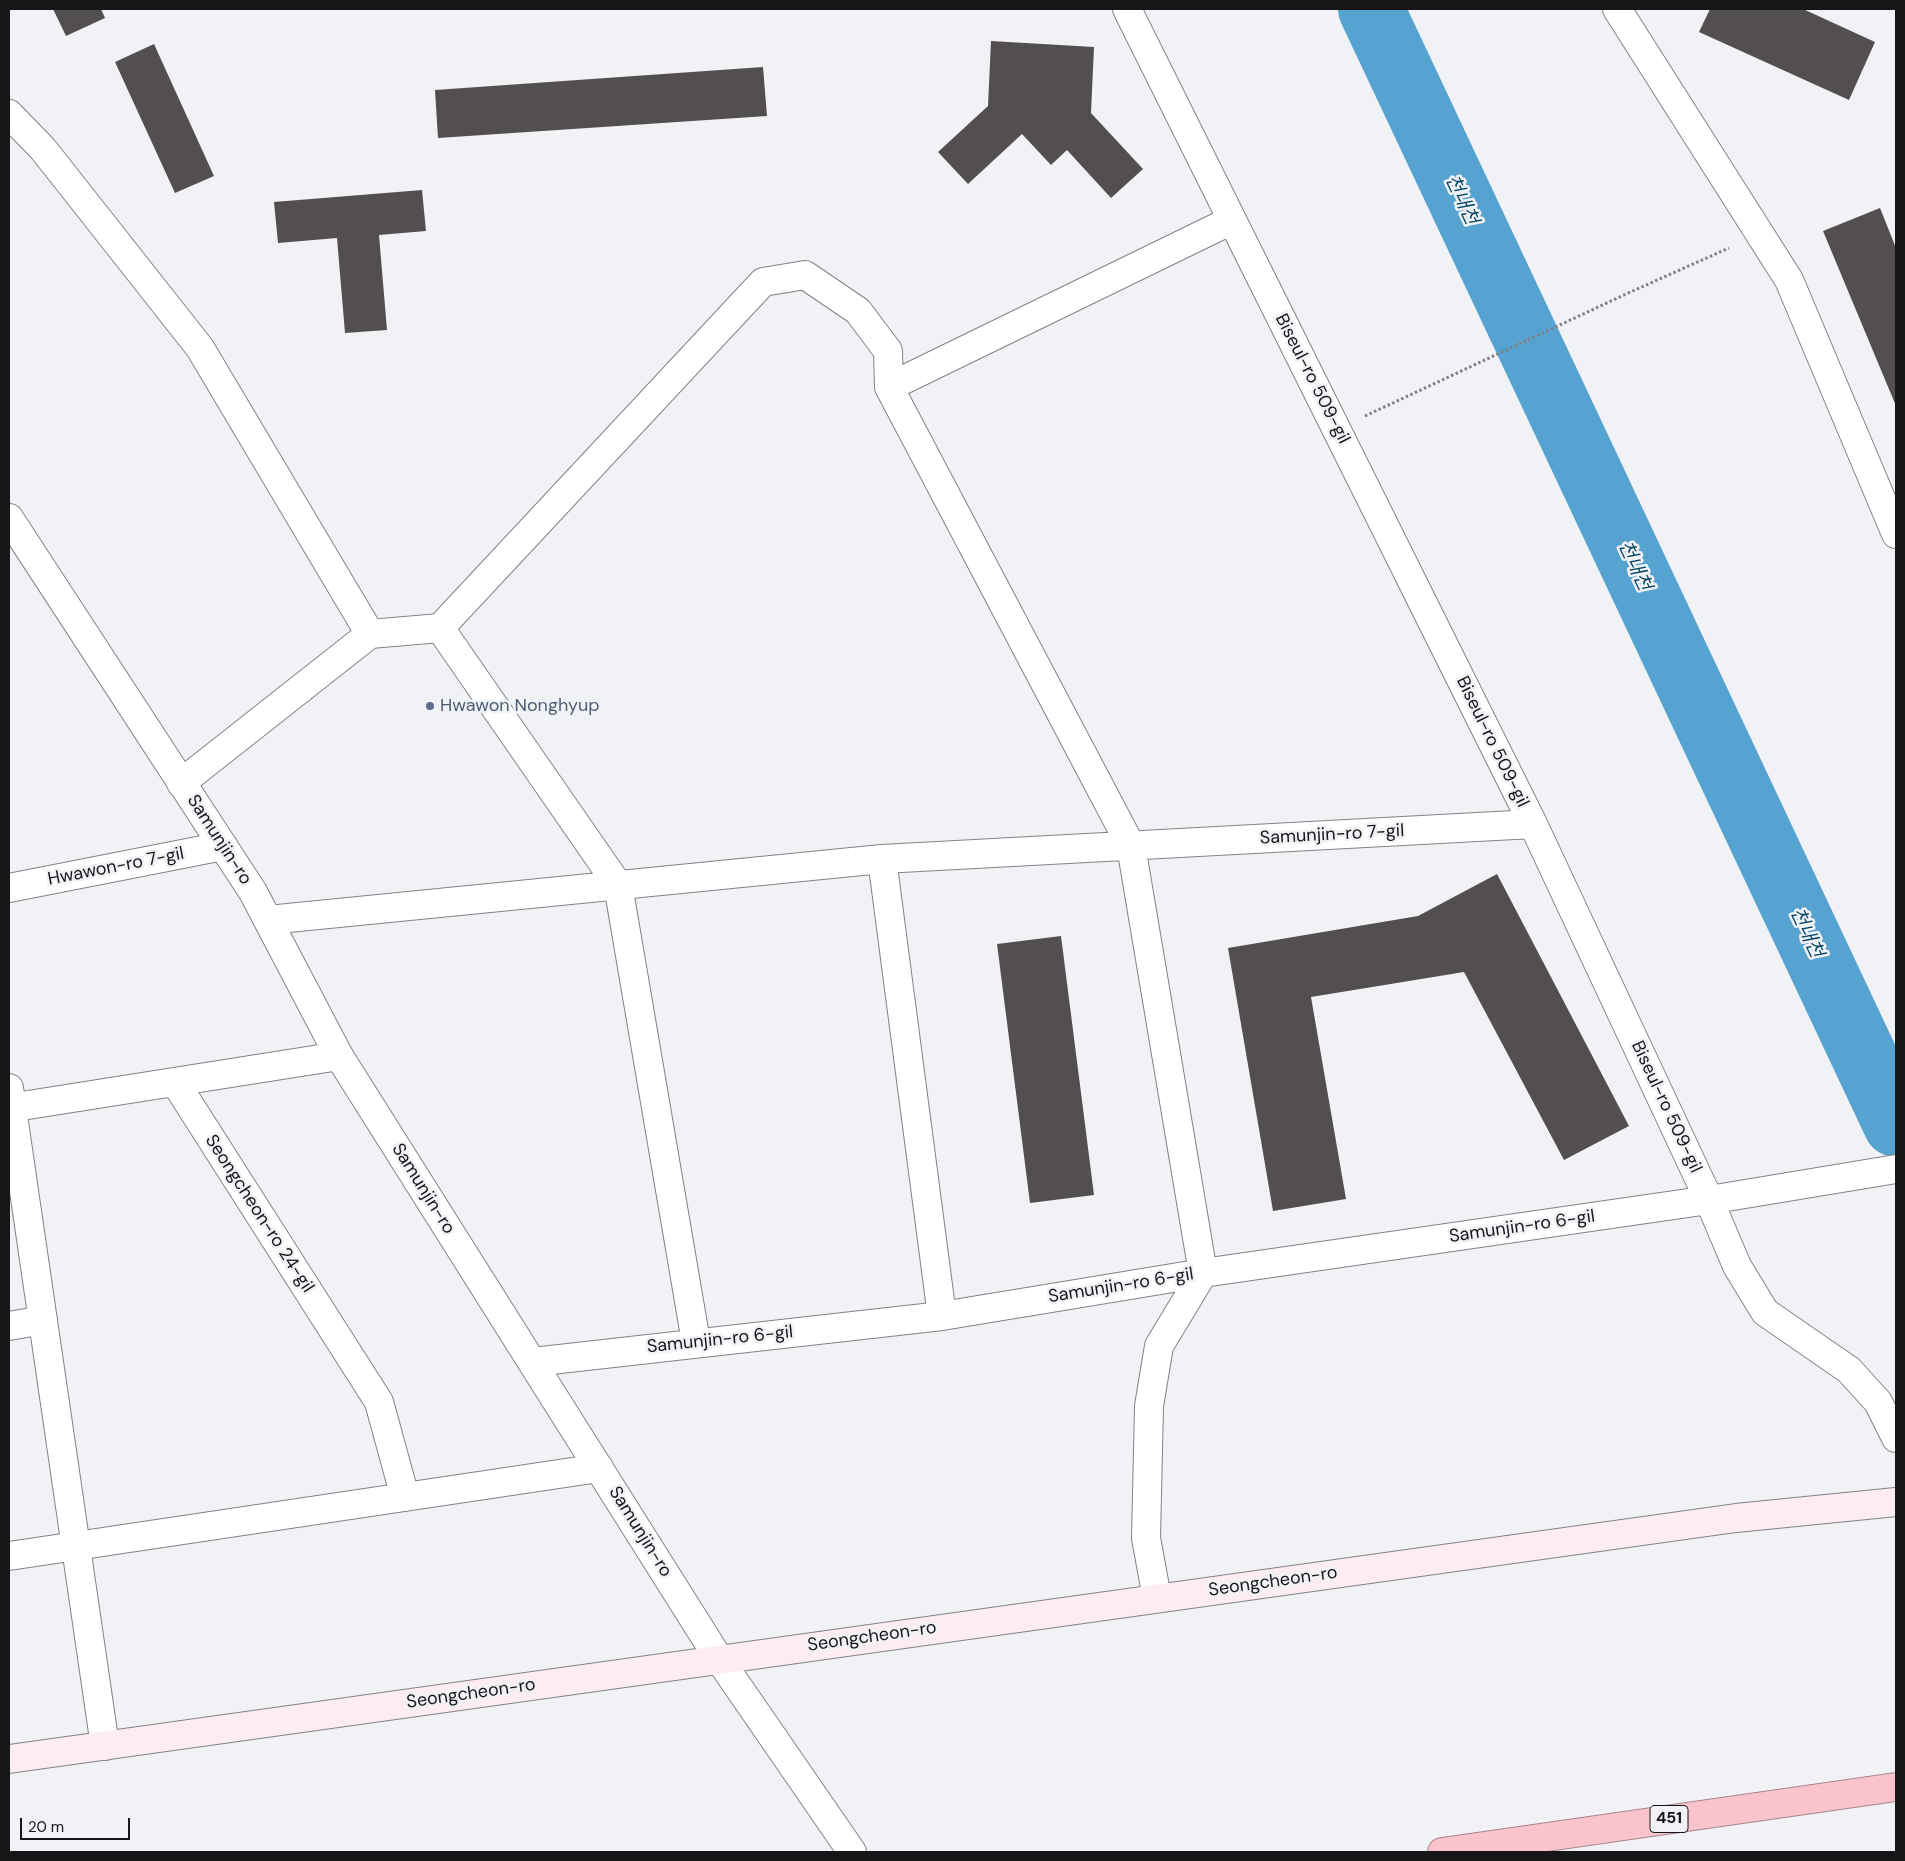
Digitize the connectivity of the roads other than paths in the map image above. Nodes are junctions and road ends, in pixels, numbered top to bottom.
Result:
1 (1127, 9) edge
2 (1617, 9) edge
3 (9, 114) edge
4 (1232, 220) junction
5 (889, 387) junction
6 (9, 518) edge
7 (1896, 534) edge
8 (440, 628) junction
9 (370, 634) junction
10 (181, 783) junction
11 (1533, 824) junction
12 (223, 846) junction
13 (1131, 846) junction
14 (882, 859) junction
15 (618, 884) junction
16 (9, 888) edge
17 (268, 920) junction
18 (339, 1056) junction
19 (175, 1082) junction
20 (10, 1101) edge
21 (1896, 1169) edge
22 (1720, 1198) junction
23 (1203, 1273) junction
24 (942, 1316) junction
25 (43, 1320) junction
26 (9, 1326) edge
27 (696, 1342) junction
28 (533, 1362) junction
29 (1896, 1438) edge
30 (599, 1468) junction
31 (405, 1497) junction
32 (1896, 1502) edge
33 (76, 1546) junction
34 (9, 1556) edge
35 (1157, 1598) junction
36 (719, 1659) junction
37 (105, 1746) junction
38 (9, 1759) edge
39 (1896, 1786) edge
40 (852, 1852) edge
41 (1442, 1852) edge

1 - 4 street, Biseul-ro 509-gil
2 - 7 street
3 - 9 street
4 - 5 street
4 - 11 street, Biseul-ro 509-gil
5 - 8 street
5 - 13 street
6 - 10 street, Samunjin-ro
8 - 9 street
8 - 15 street
9 - 10 street
10 - 12 street, Samunjin-ro
11 - 13 street, Samunjin-ro 7-gil
11 - 22 street, Biseul-ro 509-gil
12 - 16 street, Hwawon-ro 7-gil
12 - 17 street, Samunjin-ro
13 - 14 street, Samunjin-ro 7-gil
13 - 23 street
14 - 15 street, Samunjin-ro 7-gil
14 - 24 street
15 - 17 street, Samunjin-ro 7-gil
15 - 27 street
17 - 18 street, Samunjin-ro
18 - 19 street
18 - 28 street, Samunjin-ro
19 - 20 street
19 - 31 street, Seongcheon-ro 24-gil
20 - 25 street
21 - 22 street, Samunjin-ro 6-gil
22 - 23 street, Samunjin-ro 6-gil
22 - 29 street, Biseul-ro 509-gil
23 - 24 street, Samunjin-ro 6-gil
23 - 35 street
24 - 27 street, Samunjin-ro 6-gil
25 - 26 street
25 - 33 street
27 - 28 street, Samunjin-ro 6-gil
28 - 30 street, Samunjin-ro
30 - 31 street
30 - 36 street, Samunjin-ro
31 - 33 street
32 - 35 main road, Seongcheon-ro
33 - 34 street
33 - 37 street
35 - 36 main road, Seongcheon-ro
36 - 37 main road, Seongcheon-ro
36 - 40 street, Samunjin-ro
37 - 38 main road, Seongcheon-ro
39 - 41 highway, 451

